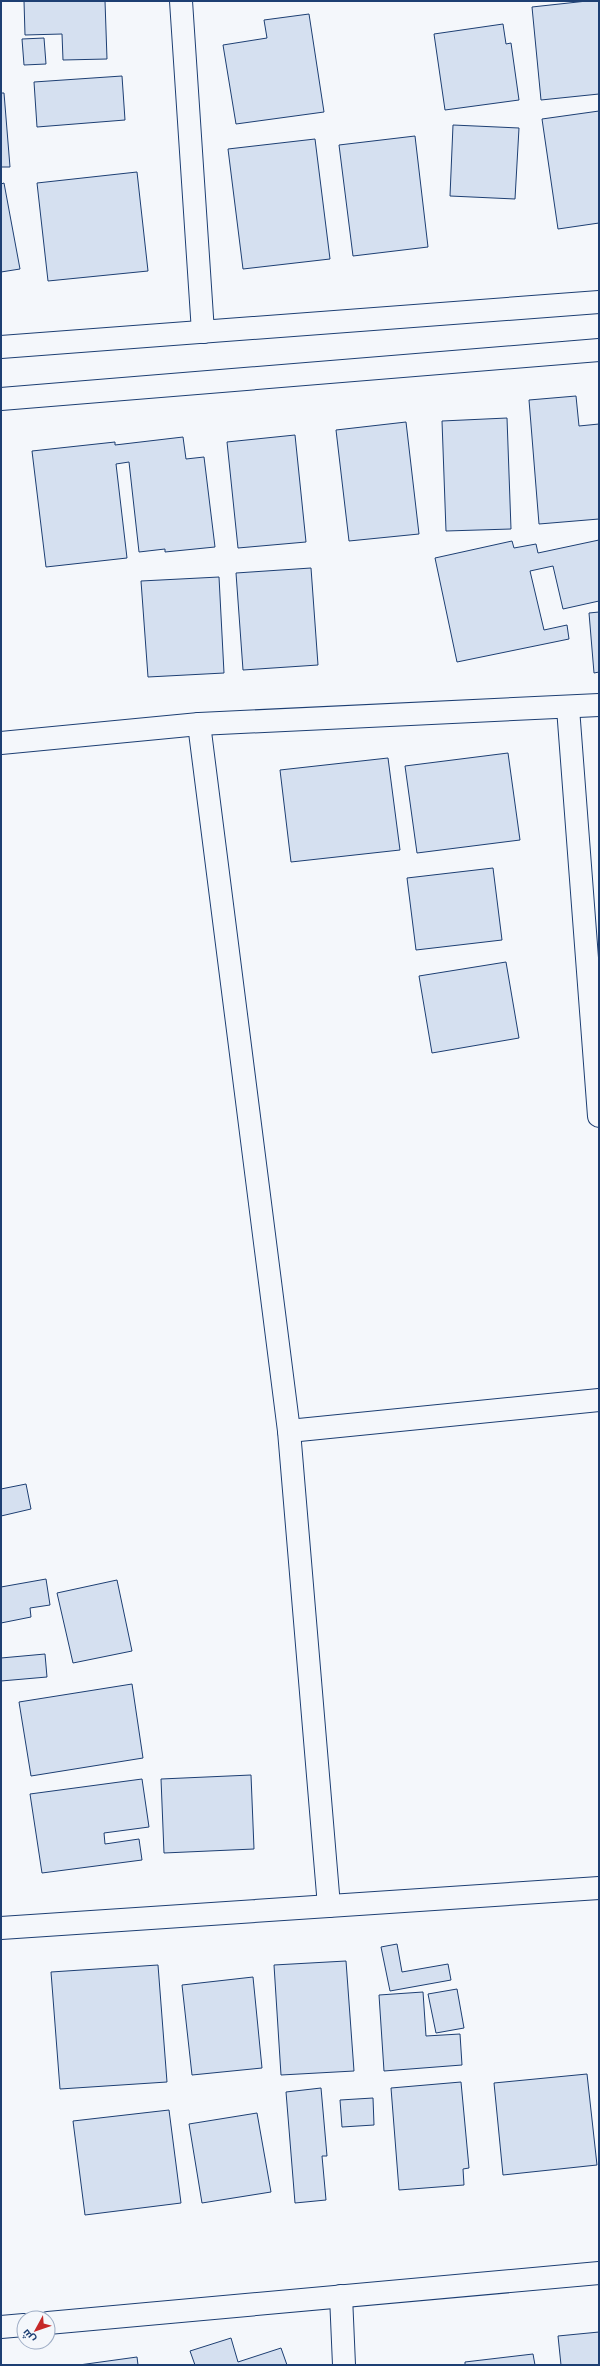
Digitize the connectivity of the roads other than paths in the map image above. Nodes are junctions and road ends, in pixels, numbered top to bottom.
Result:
1 (181, 1) edge
2 (599, 302) edge
3 (204, 332) junction
4 (1, 347) edge
5 (599, 350) edge
6 (1, 399) edge
7 (599, 705) edge
8 (568, 708) junction
9 (199, 724) junction
10 (1, 742) edge
11 (599, 1116) edge
12 (599, 1400) edge
13 (289, 1431) junction
14 (599, 1888) edge
15 (329, 1906) junction
16 (1, 1928) edge
17 (599, 2273) edge
18 (341, 2296) junction
19 (56, 2322) edge
20 (16, 2326) edge
21 (1, 2327) edge
22 (344, 2365) edge

1 - 3 street
2 - 3 street
3 - 4 street
5 - 6 street
7 - 8 street
8 - 9 street
8 - 11 street
9 - 10 street
9 - 13 street
12 - 13 street
13 - 15 street
14 - 15 street
15 - 16 street
17 - 18 street
18 - 19 street
18 - 22 street
20 - 21 street

